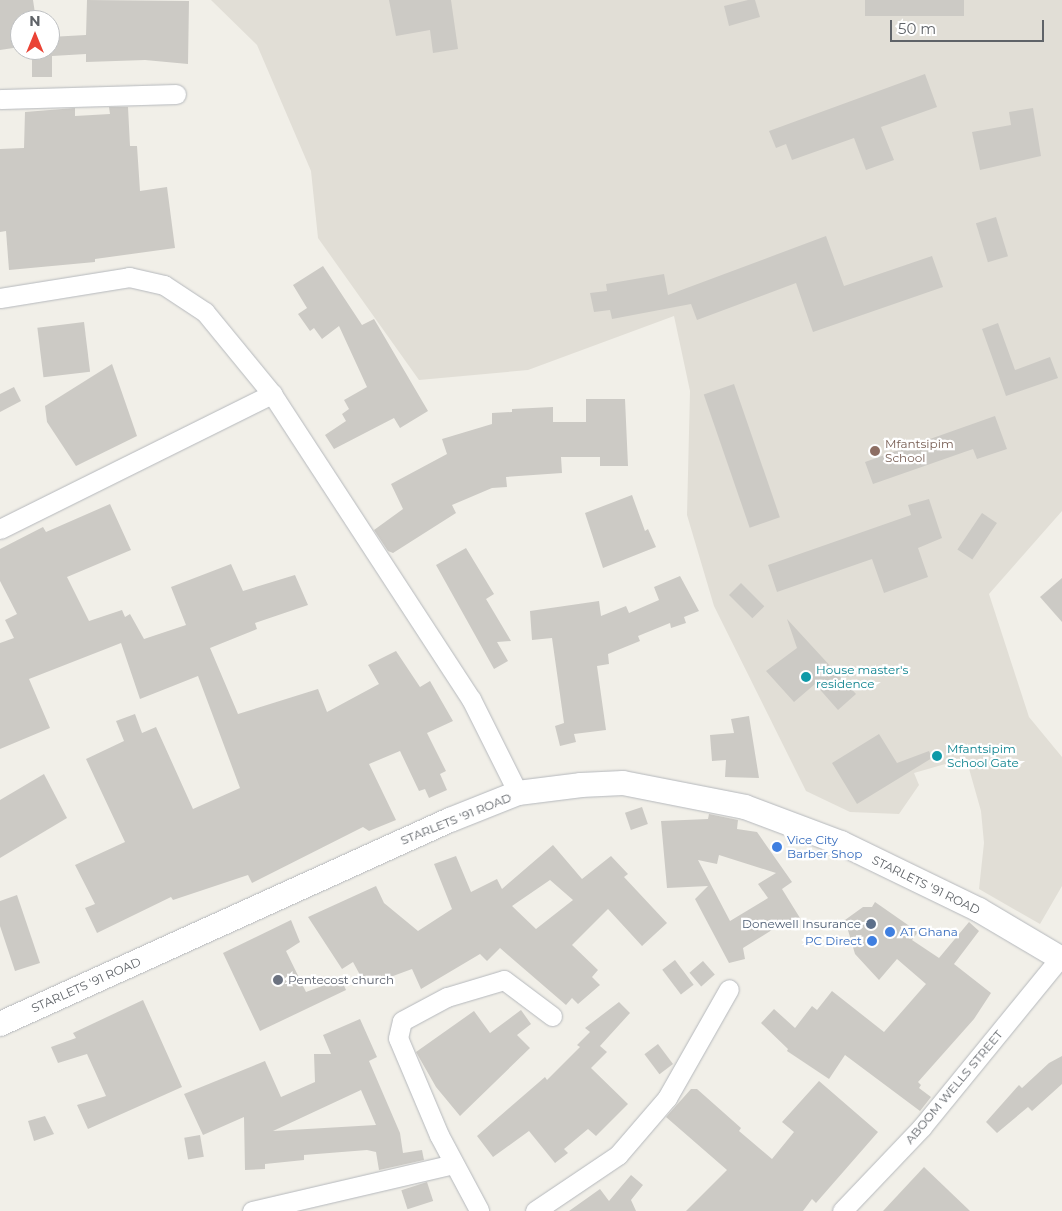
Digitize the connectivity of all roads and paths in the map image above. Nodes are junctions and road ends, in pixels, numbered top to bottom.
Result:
1 (176, 94) dead end
2 (0, 99) edge
3 (0, 298) edge
4 (272, 394) junction
5 (0, 529) edge
6 (518, 793) junction
7 (1061, 959) edge
8 (729, 989) dead end
9 (552, 1016) dead end
10 (0, 1024) edge
11 (454, 1164) junction
12 (252, 1211) edge
13 (478, 1211) edge
14 (535, 1211) edge
15 (842, 1211) edge

1 - 2 street
3 - 4 street
4 - 5 street
4 - 6 street
6 - 7 street, STARLETS '91 ROAD
6 - 10 street, STARLETS '91 ROAD
7 - 15 street, ABOOM WELLS STREET
8 - 14 street
9 - 11 street
11 - 12 street
11 - 13 street

